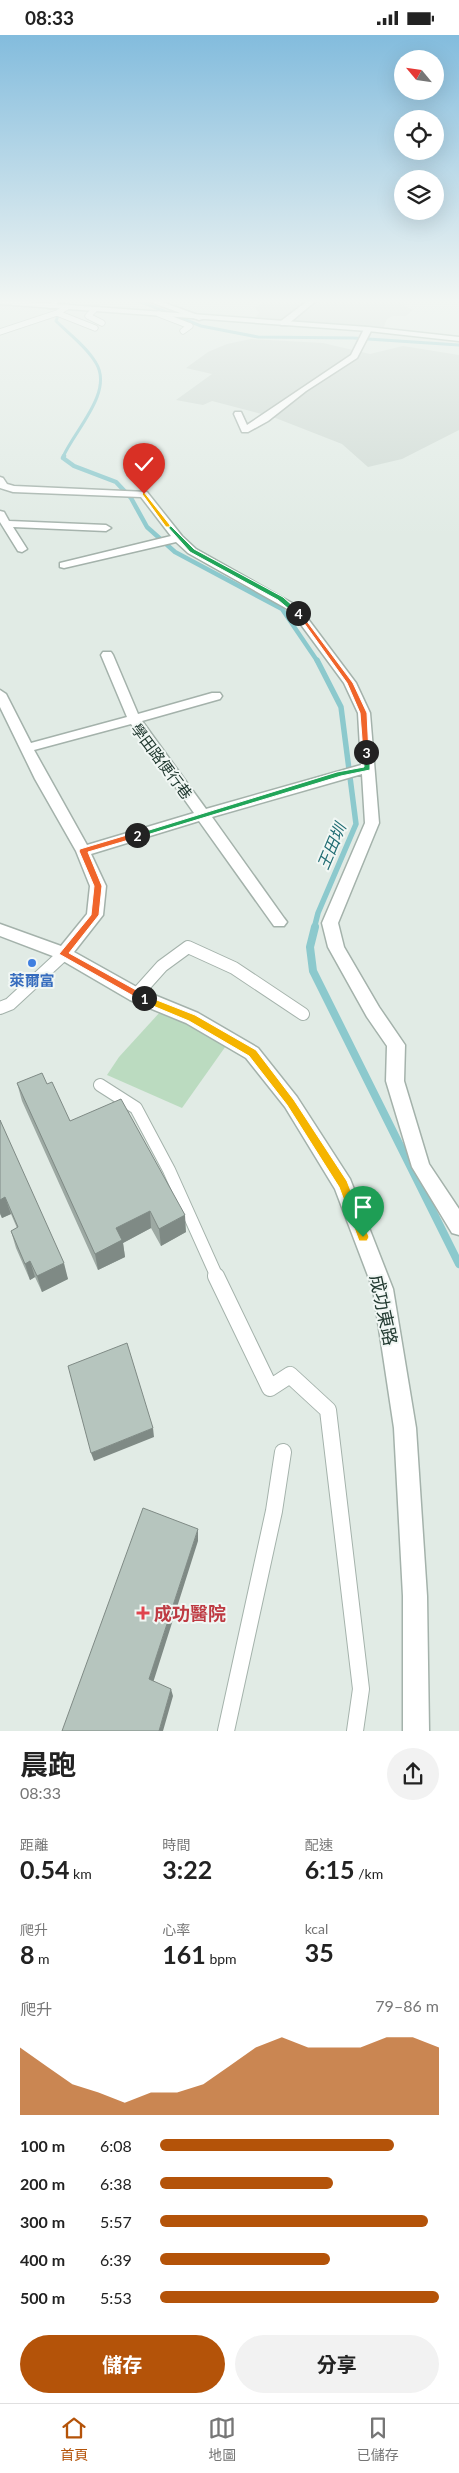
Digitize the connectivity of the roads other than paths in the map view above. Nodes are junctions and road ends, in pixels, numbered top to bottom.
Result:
1 (320, 378) edge
2 (238, 415) dead end
3 (1, 484) edge
4 (0, 514) edge
5 (6, 524) junction
6 (106, 528) dead end
7 (178, 537) junction
8 (22, 549) dead end
9 (64, 565) dead end
10 (107, 655) dead end
11 (0, 694) edge
12 (216, 696) dead end
13 (134, 719) junction
14 (7, 725) edge
15 (28, 748) junction
16 (368, 768) junction
17 (203, 816) junction
18 (83, 851) junction
19 (280, 922) dead end
20 (0, 930) edge
21 (64, 954) junction
22 (136, 995) junction
23 (0, 1008) edge
24 (303, 1014) dead end
25 (100, 1085) dead end
26 (459, 1226) edge
27 (283, 1452) dead end
28 (226, 1731) edge
29 (355, 1731) edge
30 (416, 1731) edge

1 - 2 street
3 - 7 street
4 - 5 street
5 - 6 street
5 - 8 street
7 - 9 street
7 - 16 street
10 - 13 street
11 - 14 street
12 - 13 street
13 - 15 street, 學田路便行巷
13 - 17 street, 學田路便行巷
14 - 15 street
15 - 18 street
16 - 17 street, 學田路便行巷
16 - 26 street
17 - 18 street, 學田路便行巷
17 - 19 street, 學田路便行巷
18 - 21 street
20 - 21 street, 成功東路
21 - 22 street, 成功東路
21 - 23 lane
22 - 24 lane
22 - 30 street, 成功東路
25 - 29 lane
27 - 28 lane

